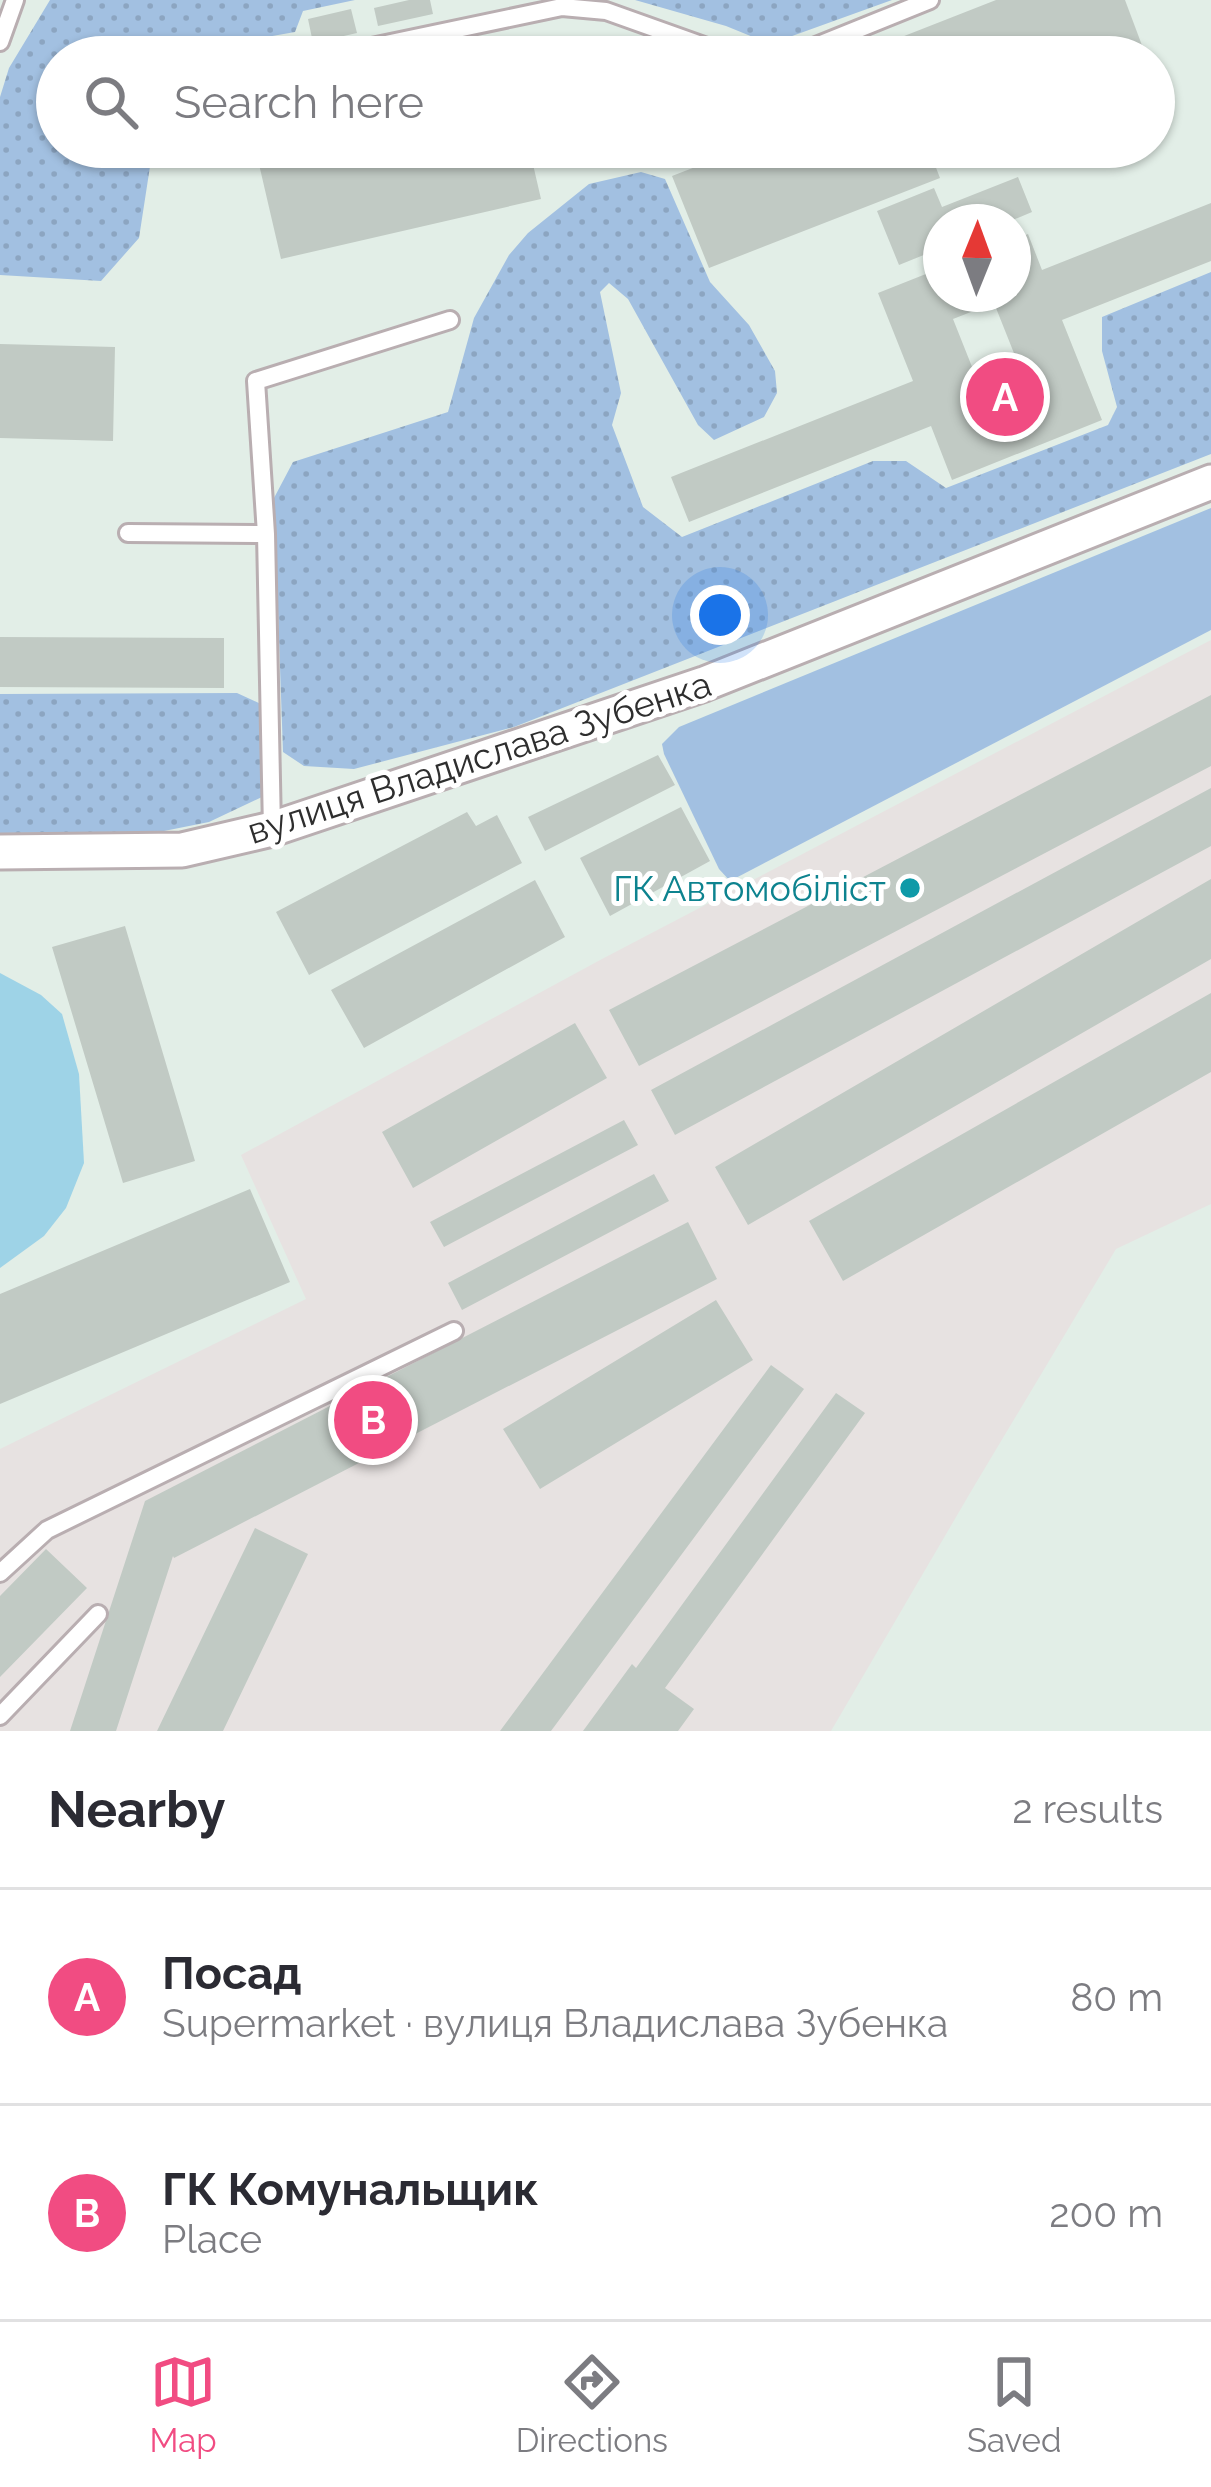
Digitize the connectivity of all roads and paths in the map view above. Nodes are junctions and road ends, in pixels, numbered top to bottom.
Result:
1 (15, 0) edge
2 (930, 0) edge
3 (424, 36) edge
4 (676, 36) edge
5 (841, 36) edge
6 (0, 42) edge
7 (449, 320) dead end
8 (1211, 482) edge
9 (128, 533) dead end
10 (266, 534) junction
11 (272, 829) junction
12 (0, 852) edge
13 (454, 1331) dead end
14 (0, 1573) edge
15 (98, 1614) dead end
16 (0, 1716) edge

1 - 6 lane
2 - 5 lane
3 - 4 lane
7 - 10 lane
8 - 11 street, вулиця Владислава Зубенка
9 - 10 lane
10 - 11 lane
11 - 12 street, вулиця Владислава Зубенка
13 - 14 lane
15 - 16 lane

